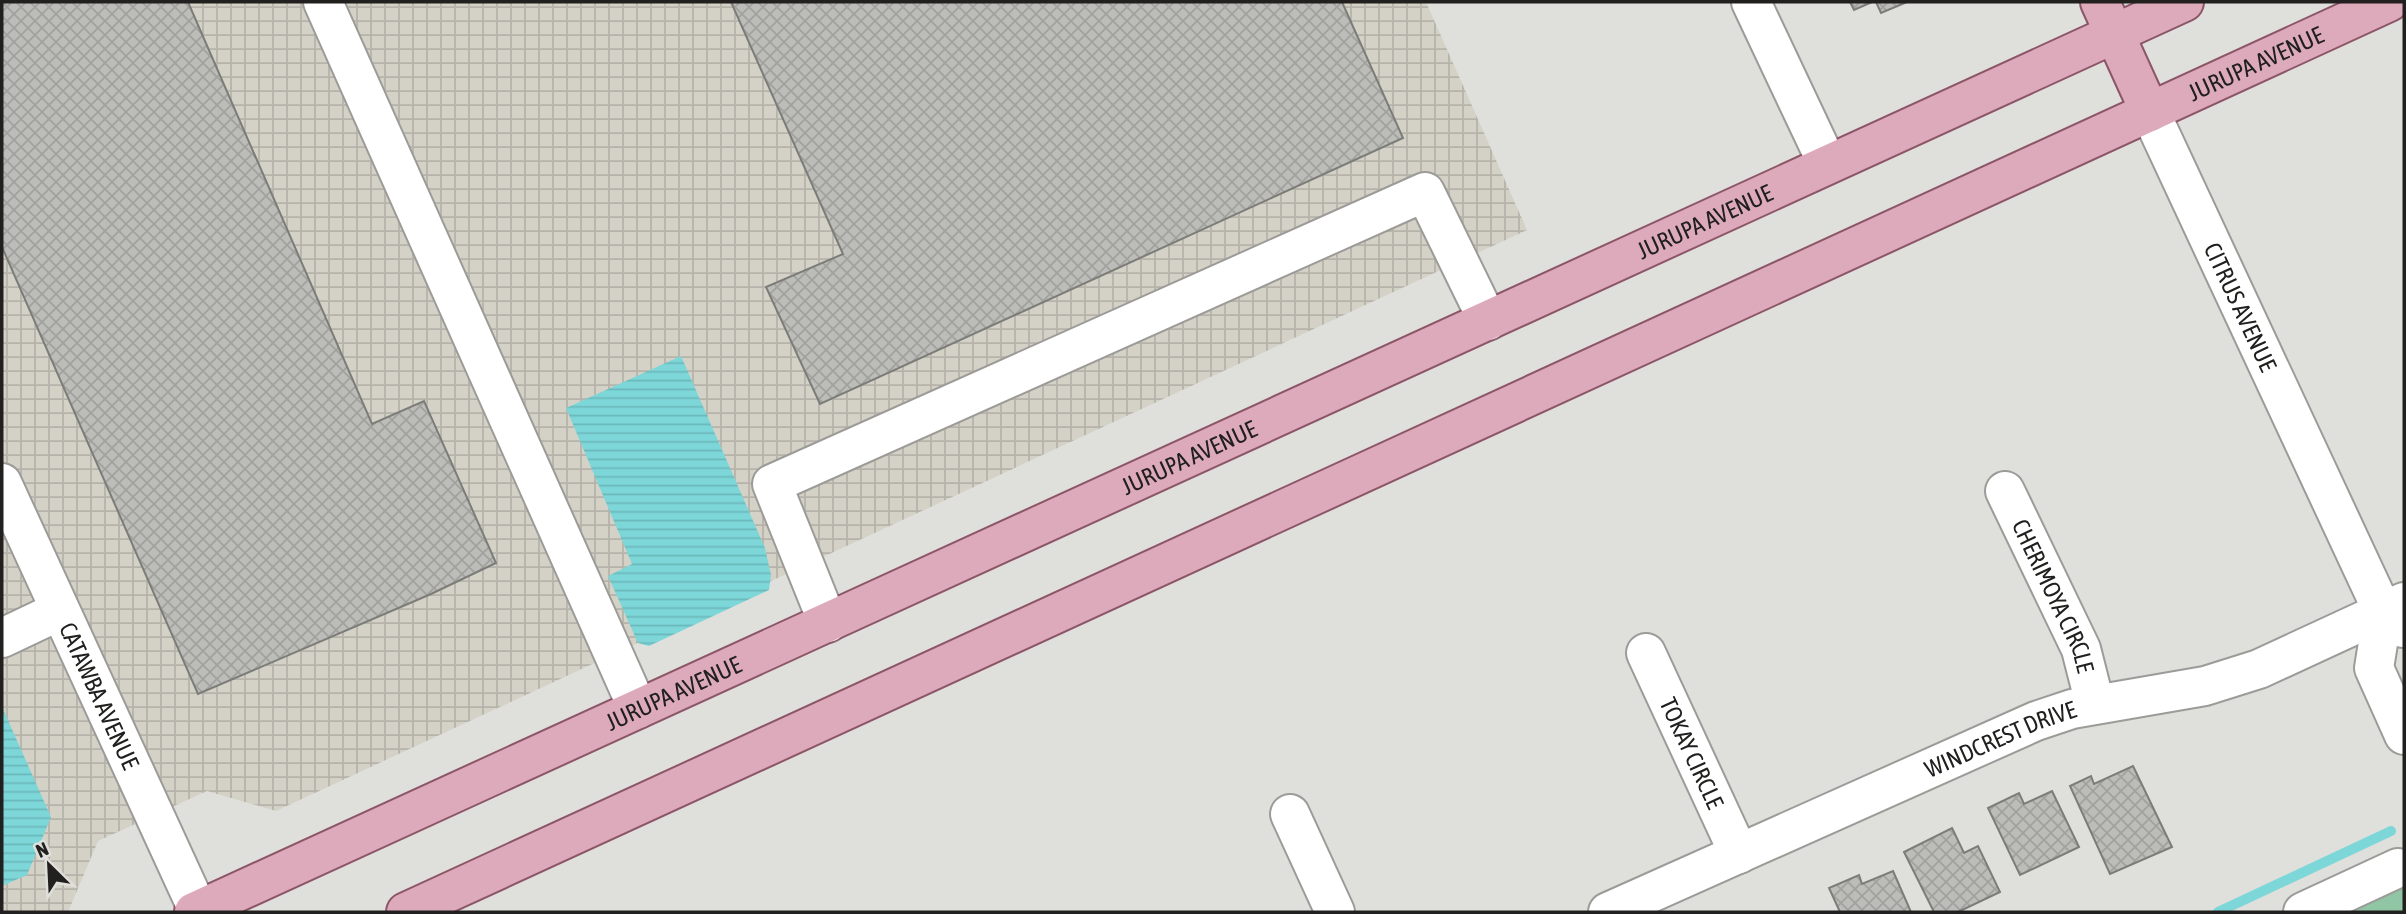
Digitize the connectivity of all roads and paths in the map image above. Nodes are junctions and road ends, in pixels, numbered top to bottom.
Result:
1 (323, 2) edge
2 (1751, 2) edge
3 (2184, 2) edge
4 (2389, 2) edge
5 (2107, 18) edge
6 (2150, 111) junction
7 (1827, 163) junction
8 (1488, 321) junction
9 (2, 483) edge
10 (2005, 491) dead end
11 (59, 611) junction
12 (2397, 615) edge
13 (828, 623) junction
14 (2, 638) edge
15 (1646, 653) dead end
16 (2095, 704) junction
17 (638, 709) junction
18 (2404, 735) edge
19 (1290, 814) dead end
20 (1739, 854) junction
21 (2398, 868) dead end
22 (196, 911) edge
23 (406, 912) edge
24 (1335, 912) edge
25 (1608, 912) edge
26 (2303, 912) edge

1 - 17 street
2 - 7 street
3 - 5 main road, JURUPA AVENUE
4 - 6 main road, JURUPA AVENUE
5 - 6 main road, CITRUS AVENUE
5 - 7 main road, JURUPA AVENUE
6 - 12 street, CITRUS AVENUE
6 - 23 main road, JURUPA AVENUE
7 - 8 main road, JURUPA AVENUE
8 - 13 main road, JURUPA AVENUE
8 - 13 street
9 - 11 street, CATAWBA AVENUE
10 - 16 street, CHERIMOYA CIRCLE
11 - 14 street
11 - 22 street, CATAWBA AVENUE
12 - 16 street, WINDCREST DRIVE
12 - 18 street
13 - 17 main road, JURUPA AVENUE
15 - 20 street, TOKAY CIRCLE
16 - 20 street, WINDCREST DRIVE
17 - 22 main road, JURUPA AVENUE
19 - 24 street
20 - 25 street, WINDCREST DRIVE
21 - 26 street

